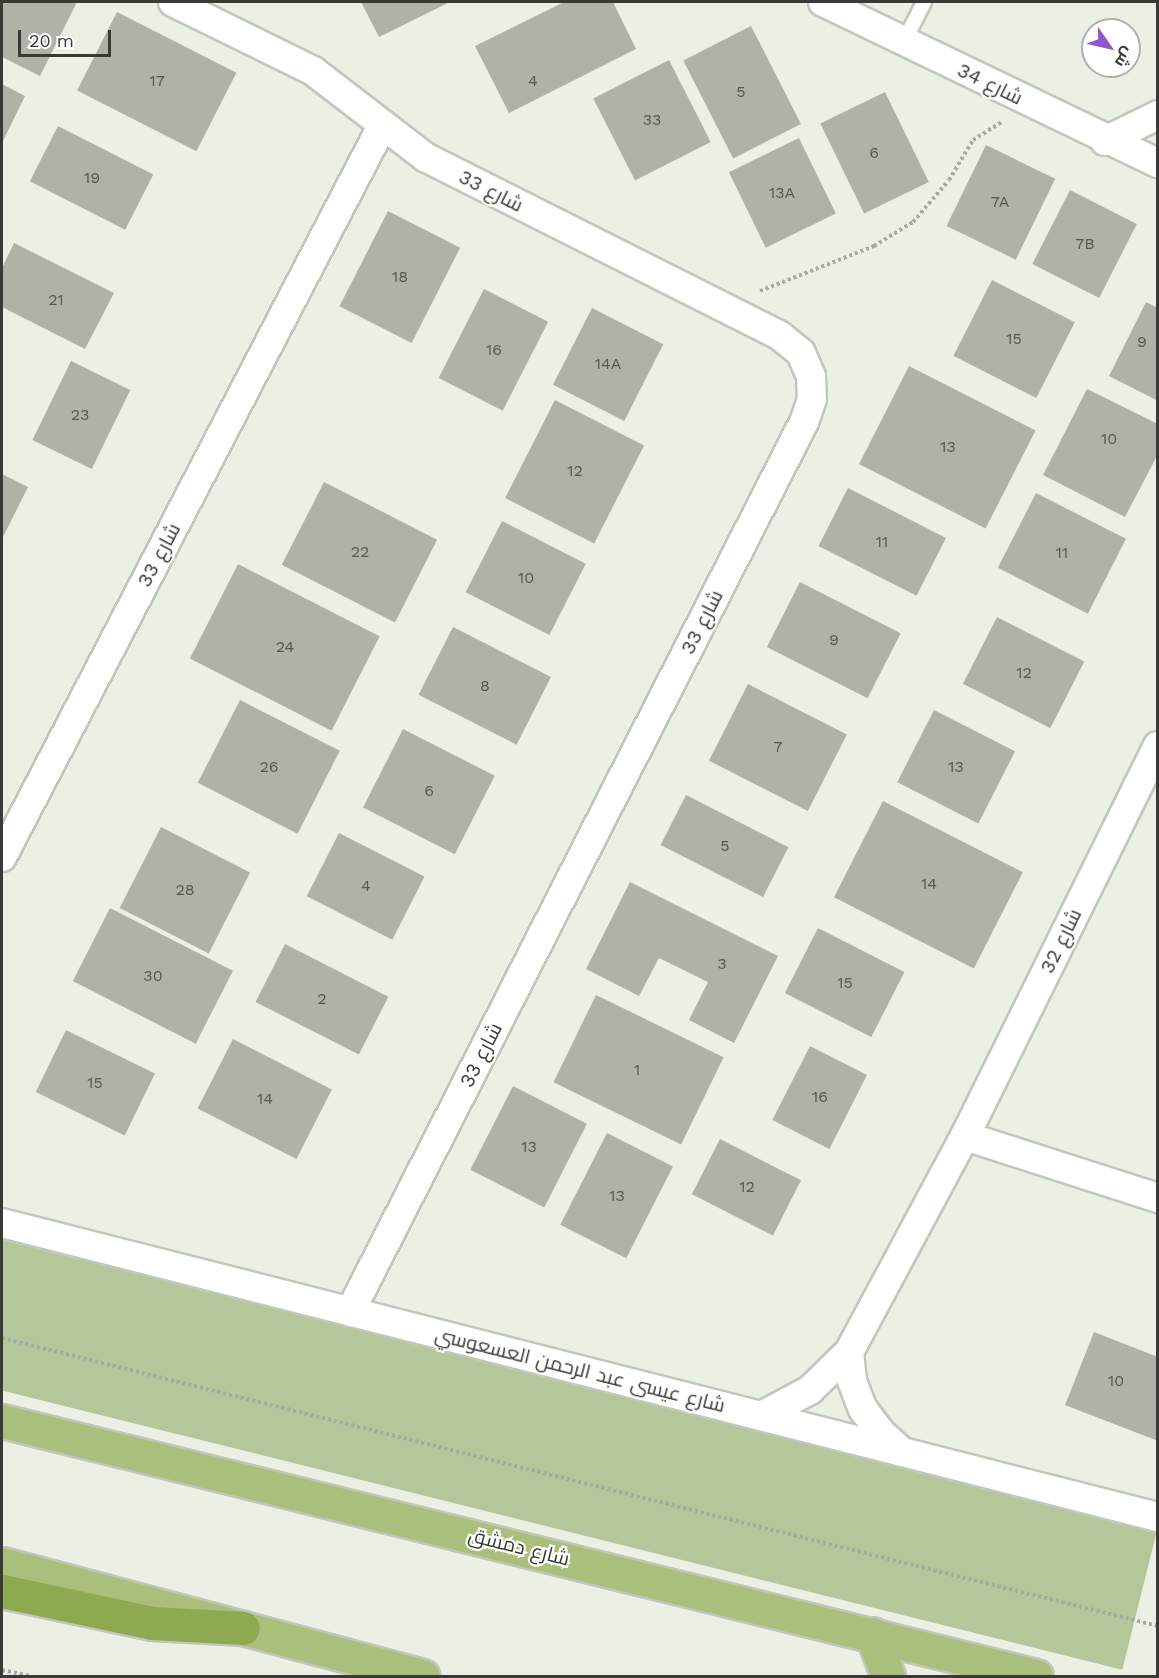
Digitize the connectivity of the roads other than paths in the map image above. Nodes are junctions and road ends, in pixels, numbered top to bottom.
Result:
1 (173, 2) edge
2 (824, 2) edge
3 (924, 2) edge
4 (904, 42) junction
5 (1158, 115) edge
6 (382, 126) junction
7 (1105, 141) junction
8 (1158, 163) edge
9 (1158, 747) edge
10 (2, 856) edge
11 (965, 1136) junction
12 (1158, 1198) edge
13 (2, 1223) edge
14 (350, 1312) junction
15 (849, 1352) junction
16 (763, 1415) junction
17 (2, 1421) edge
18 (903, 1452) junction
19 (1158, 1517) edge
20 (2, 1564) edge
21 (2, 1591) edge
22 (243, 1628) junction
23 (872, 1634) junction
24 (1031, 1675) edge
25 (422, 1677) edge
26 (888, 1677) edge
27 (993, 1677) edge

1 - 6 street, شارع 33
2 - 4 street, شارع 34
3 - 4 lane
4 - 7 street, شارع 34
5 - 7 street
6 - 10 street, شارع 33
6 - 14 street, شارع 33
7 - 8 street, شارع 34
9 - 11 street, شارع 32
11 - 12 street
11 - 15 street, شارع 32
13 - 14 street, شارع عيسى عبد الرحمن العسعوسي
14 - 16 street, شارع عيسى عبد الرحمن العسعوسي
15 - 16 street, شارع 32
15 - 18 street
16 - 18 street, شارع عيسى عبد الرحمن العسعوسي
17 - 23 main road, شارع دمشق
18 - 19 street, شارع عيسى عبد الرحمن العسعوسي
20 - 22 main road
21 - 22 highway
22 - 25 main road
23 - 24 main road, شارع دمشق
23 - 26 main road
24 - 27 main road

